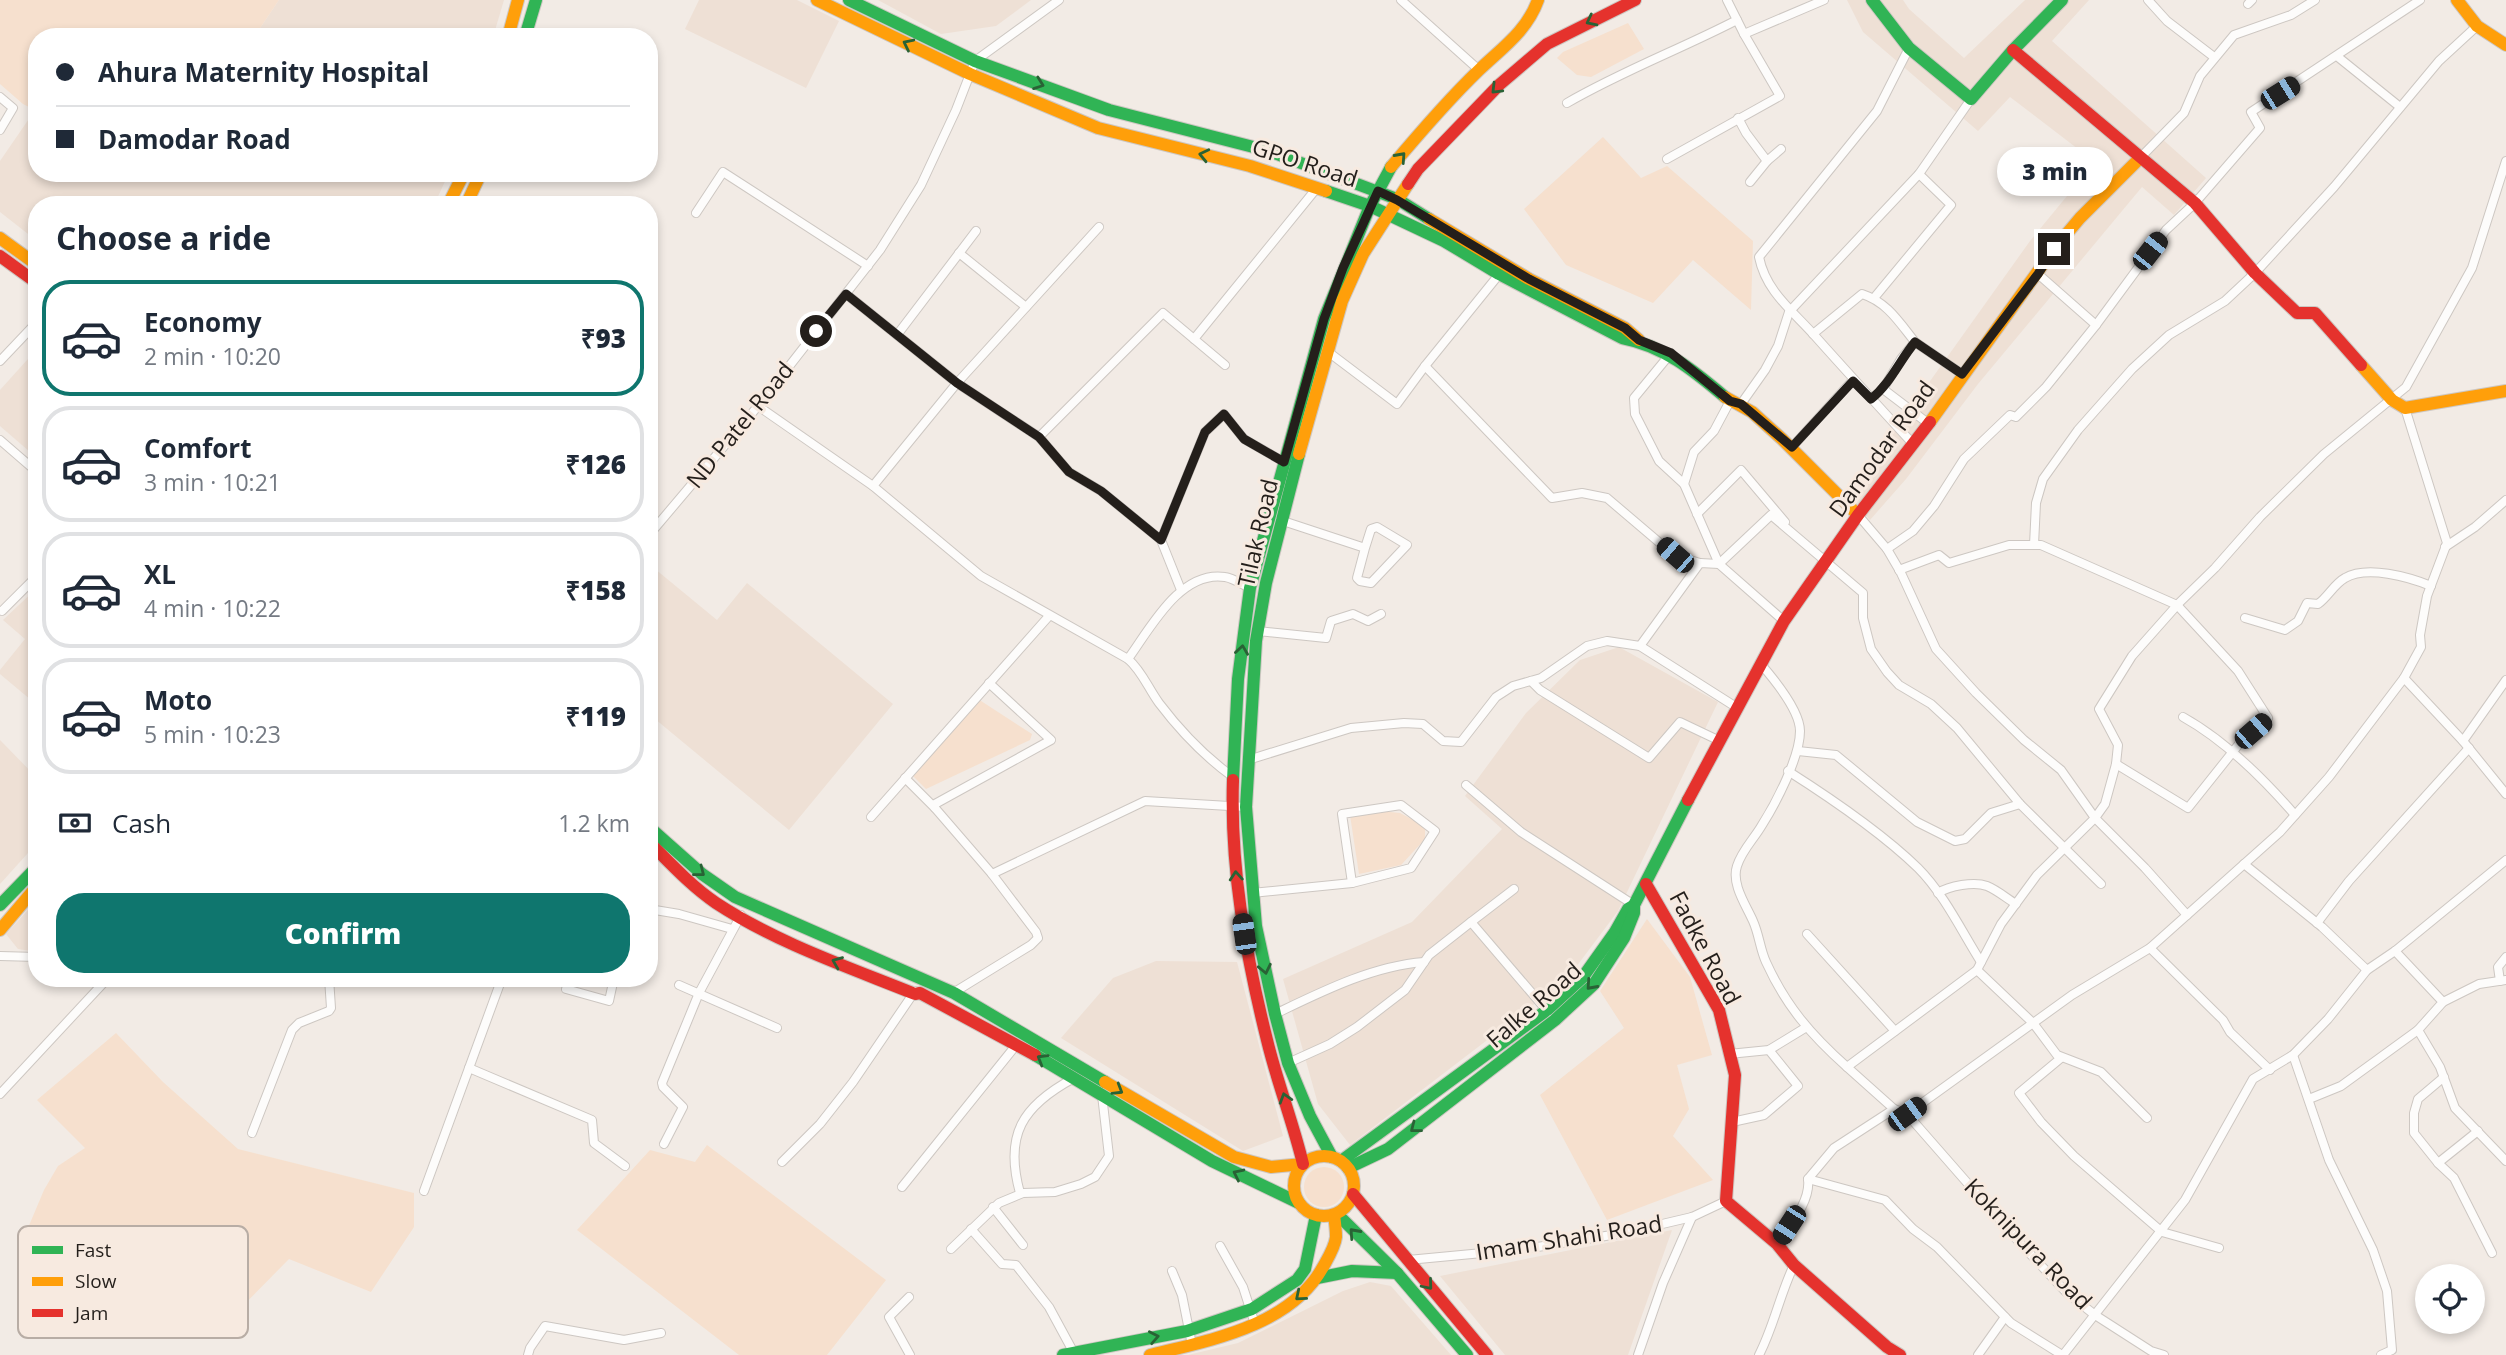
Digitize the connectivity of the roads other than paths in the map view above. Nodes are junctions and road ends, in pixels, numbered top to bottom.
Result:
1 (518, 0) edge
2 (536, 0) edge
3 (817, 0) edge
4 (849, 0) edge
5 (1059, 0) edge
6 (1401, 0) edge
7 (1538, 0) edge
8 (1635, 0) edge
9 (1727, 0) edge
10 (1824, 0) edge
11 (1872, 0) edge
12 (2062, 0) edge
13 (2148, 0) edge
14 (2315, 0) edge
15 (2420, 0) edge
16 (2457, 0) edge
17 (1737, 20) junction
18 (2477, 26) junction
19 (510, 28) edge
20 (528, 28) edge
21 (1744, 34) junction
22 (2506, 45) edge
23 (1909, 48) junction
24 (2013, 50) junction
25 (2214, 57) junction
26 (2337, 57) junction
27 (975, 61) junction
28 (1479, 70) junction
29 (970, 74) junction
30 (0, 97) edge
31 (1971, 99) junction
32 (1567, 103) dead end
33 (2400, 107) junction
34 (1738, 118) junction
35 (1167, 127) junction
36 (0, 130) edge
37 (1165, 146) junction
38 (1781, 149) dead end
39 (1667, 159) dead end
40 (2140, 159) junction
41 (1767, 161) junction
42 (2506, 161) edge
43 (1919, 174) junction
44 (1750, 182) dead end
45 (1316, 189) junction
46 (1378, 191) junction
47 (1397, 200) junction
48 (2195, 203) junction
49 (1370, 206) junction
50 (696, 213) dead end
51 (1387, 214) junction
52 (1099, 227) dead end
53 (976, 231) dead end
54 (0, 238) edge
55 (1466, 248) junction
56 (959, 253) junction
57 (0, 256) edge
58 (28, 258) edge
59 (868, 265) junction
60 (1502, 269) junction
61 (2255, 273) junction
62 (2038, 274) junction
63 (28, 276) edge
64 (846, 294) junction
65 (1874, 298) junction
66 (1026, 307) junction
67 (1789, 312) junction
68 (2096, 325) junction
69 (28, 331) edge
70 (1813, 334) junction
71 (897, 335) junction
72 (1194, 339) junction
73 (1915, 342) junction
74 (1327, 351) junction
75 (1671, 353) junction
76 (0, 361) edge
77 (1225, 365) dead end
78 (1424, 366) junction
79 (1962, 374) junction
80 (1853, 381) junction
81 (957, 383) junction
82 (1883, 389) junction
83 (2506, 391) edge
84 (1871, 399) junction
85 (2392, 400) junction
86 (1736, 402) junction
87 (758, 406) junction
88 (2406, 408) junction
89 (1929, 424) junction
90 (1039, 437) junction
91 (0, 440) edge
92 (1914, 445) junction
93 (1792, 447) junction
94 (1284, 462) junction
95 (28, 464) edge
96 (1684, 484) junction
97 (873, 486) junction
98 (2506, 500) edge
99 (1697, 514) junction
100 (1858, 515) junction
101 (1277, 520) junction
102 (658, 525) edge
103 (1787, 528) junction
104 (1161, 540) junction
105 (2034, 545) junction
106 (2445, 547) junction
107 (1365, 548) junction
108 (1887, 549) junction
109 (1826, 561) junction
110 (1700, 563) junction
111 (1719, 564) junction
112 (1899, 570) junction
113 (28, 585) edge
114 (2431, 586) junction
115 (1250, 588) junction
116 (1181, 590) junction
117 (2176, 606) junction
118 (2, 611) dead end
119 (1381, 614) dead end
120 (1049, 615) junction
121 (2245, 618) dead end
122 (1784, 621) junction
123 (1258, 631) junction
124 (1640, 646) junction
125 (1128, 659) junction
126 (1760, 663) junction
127 (2404, 678) junction
128 (2506, 680) edge
129 (1531, 681) junction
130 (989, 683) junction
131 (1736, 707) junction
132 (2183, 717) dead end
133 (1720, 741) junction
134 (2463, 741) junction
135 (2469, 748) junction
136 (1798, 751) junction
137 (2232, 752) junction
138 (1248, 760) junction
139 (2116, 764) junction
140 (1788, 771) junction
141 (1233, 777) junction
142 (905, 778) junction
143 (1466, 785) dead end
144 (2506, 794) edge
145 (2020, 804) junction
146 (1232, 807) junction
147 (1246, 807) junction
148 (936, 808) junction
149 (2295, 816) junction
150 (871, 817) dead end
151 (2095, 818) junction
152 (658, 835) edge
153 (2064, 847) junction
154 (658, 851) edge
155 (2506, 860) edge
156 (2244, 864) junction
157 (992, 874) junction
158 (28, 876) edge
159 (1352, 883) junction
160 (1646, 884) junction
161 (2101, 884) dead end
162 (1514, 890) dead end
163 (1252, 892) junction
164 (1938, 893) junction
165 (28, 897) edge
166 (747, 903) junction
167 (2016, 904) junction
168 (0, 905) edge
169 (1634, 905) junction
170 (658, 910) edge
171 (2187, 915) junction
172 (740, 916) junction
173 (1471, 922) junction
174 (2317, 923) junction
175 (732, 929) junction
176 (0, 930) edge
177 (1807, 934) dead end
178 (2150, 948) junction
179 (2395, 951) junction
180 (0, 956) edge
181 (28, 957) edge
182 (2506, 957) edge
183 (1424, 962) junction
184 (1979, 966) junction
185 (2367, 970) junction
186 (919, 976) junction
187 (2503, 980) edge
188 (680, 985) dead end
189 (100, 987) edge
190 (330, 987) edge
191 (499, 987) edge
192 (612, 987) edge
193 (566, 989) dead end
194 (699, 993) junction
195 (954, 993) junction
196 (915, 994) junction
197 (2444, 1002) junction
198 (944, 1005) junction
199 (1275, 1014) junction
200 (1551, 1015) junction
201 (2033, 1023) junction
202 (777, 1028) dead end
203 (1805, 1028) junction
204 (2418, 1030) junction
205 (1895, 1031) junction
206 (1017, 1044) junction
207 (1769, 1050) junction
208 (1729, 1054) junction
209 (2293, 1055) junction
210 (2062, 1058) junction
211 (1288, 1063) junction
212 (1847, 1067) junction
213 (469, 1068) junction
214 (2270, 1069) junction
215 (2444, 1077) junction
216 (1074, 1078) junction
217 (0, 1094) edge
218 (1102, 1095) junction
219 (2309, 1099) junction
220 (1894, 1109) junction
221 (1907, 1114) junction
222 (2147, 1118) dead end
223 (1732, 1122) junction
224 (2478, 1131) junction
225 (252, 1133) dead end
226 (664, 1144) dead end
227 (2506, 1161) edge
228 (782, 1162) dead end
229 (1340, 1162) junction
230 (2438, 1163) junction
231 (1303, 1164) junction
232 (625, 1166) dead end
233 (1808, 1179) junction
234 (902, 1187) dead end
235 (424, 1191) dead end
236 (1020, 1194) junction
237 (1353, 1194) junction
238 (1726, 1201) junction
239 (1299, 1203) junction
240 (993, 1207) junction
241 (1336, 1214) junction
242 (1316, 1215) junction
243 (1692, 1217) junction
244 (971, 1230) junction
245 (2162, 1232) junction
246 (1777, 1244) junction
247 (1023, 1245) dead end
248 (1220, 1245) dead end
249 (2219, 1248) dead end
250 (951, 1249) dead end
251 (2492, 1253) dead end
252 (1408, 1261) junction
253 (1794, 1265) junction
254 (1172, 1272) dead end
255 (1396, 1273) junction
256 (1317, 1278) junction
257 (909, 1297) dead end
258 (1252, 1309) junction
259 (2095, 1315) junction
260 (2005, 1317) junction
261 (1255, 1324) junction
262 (1187, 1331) junction
263 (662, 1333) dead end
264 (1192, 1345) junction
265 (1071, 1354) edge
266 (2158, 1354) edge
267 (528, 1355) edge
268 (910, 1355) edge
269 (1150, 1355) edge
270 (1467, 1355) edge
271 (1487, 1355) edge
272 (1638, 1355) edge
273 (1759, 1355) edge
274 (1900, 1355) edge
275 (1978, 1355) edge
276 (2063, 1355) edge
277 (2381, 1355) edge

1 - 19 main road
2 - 20 main road
29 -> 3 main road, GPO Road
4 - 27 main road, GPO Road
5 - 27 street
6 - 28 street
7 - 28 main road, Tilak Road
8 -> 47 main road, Tilak Road
9 - 17 street
10 - 21 street
11 - 23 main road
12 - 24 main road
13 - 25 street
14 - 25 street
15 - 26 street
16 - 18 main road
17 - 21 street
17 - 32 street
18 - 22 main road
18 - 33 street
21 - 34 street
23 - 31 main road
23 - 67 street
24 - 31 main road
24 - 40 main road
25 - 40 street
26 - 33 street
26 - 48 street
27 - 29 street, ND Patel Road
27 -> 35 main road, GPO Road
46 -> 28 main road, Tilak Road
29 - 37 main road, GPO Road
29 - 59 street, ND Patel Road
30 - 36 street
31 - 43 street
33 - 61 street
34 - 39 street
34 - 41 street
35 - 37 main road
35 - 46 main road, GPO Road
45 -> 37 main road, GPO Road
38 - 41 street
40 - 48 main road
40 - 62 main road, Damodar Road
41 - 44 street
42 - 85 street
43 - 65 street
43 - 67 street
45 - 49 main road, GPO Road
45 - 72 street
46 - 47 main road, GPO Road
46 - 49 main road, Tilak Road
47 - 51 main road, Tilak Road
47 - 55 main road, GPO Road
48 - 61 main road
48 - 68 street
49 - 51 main road, GPO Road
49 - 94 main road, Tilak Road
50 - 59 street
51 - 55 main road, GPO Road
51 - 74 main road, Tilak Road
52 - 66 street
53 - 56 street
54 - 58 main road
55 - 60 main road, GPO Road
56 - 66 street
56 - 71 street
57 - 63 main road
59 - 64 street, ND Patel Road
60 - 75 main road, GPO Road
60 - 78 street
61 - 85 main road
61 - 105 street
62 - 68 street
62 - 79 main road, Damodar Road
64 - 71 street
64 - 87 street, ND Patel Road
65 - 70 street
65 - 73 street
66 - 81 street
67 - 70 street
67 - 86 street
68 - 108 street
69 - 76 street
70 - 80 street
71 - 81 street
72 - 77 street
72 - 90 street
73 - 79 street
73 - 82 street
74 - 78 street
74 - 101 main road, Tilak Road
75 - 86 main road, GPO Road
75 - 96 street
78 - 110 street
79 - 89 main road, Damodar Road
80 - 84 street
80 - 93 street
81 - 90 street
81 - 97 street
82 - 84 street
82 - 89 street
83 - 88 main road
84 - 92 street
85 - 88 main road
85 - 117 street
86 - 93 main road, GPO Road
86 - 96 street
87 - 97 street
87 - 102 street, ND Patel Road
88 - 106 street
89 - 92 main road, Damodar Road
90 - 104 street
91 - 95 street
92 - 100 main road, Damodar Road
93 - 100 main road, GPO Road
94 - 101 main road, Tilak Road
94 - 104 street
96 - 99 street
97 - 120 street
98 - 106 street
99 - 103 street
99 - 111 street
100 - 108 street
100 - 109 main road, Damodar Road
101 - 107 street
101 - 115 main road, Tilak Road
101 - 123 main road, Tilak Road
103 - 109 street
103 - 111 street
104 - 116 street
105 - 112 street
105 - 117 street
106 - 114 street
107 - 107 street
108 - 112 street
109 - 122 main road, Damodar Road
109 - 145 street
110 - 111 street
110 - 124 street
111 - 122 street
112 - 151 street
113 - 118 street
114 - 121 street
114 - 127 street
115 - 116 street
141 -> 115 main road, Tilak Road
116 - 125 street
117 - 137 street
117 - 139 street
119 - 123 street
120 - 125 street
120 - 130 street
122 - 126 main road, Damodar Road
123 - 138 main road, Tilak Road
124 - 129 street
124 - 131 street
125 - 141 street
126 - 131 main road, Damodar Road
126 - 136 street
127 - 134 street
127 - 149 street
128 - 134 street
129 - 133 street
129 - 138 street
130 - 142 street
130 - 148 street
131 - 133 main road, Damodar Road
132 - 137 street
133 - 160 main road, Damodar Road
134 - 135 street
135 - 144 street
135 - 174 street
136 - 140 street
136 - 145 street
137 - 139 street
137 - 149 street
138 - 147 main road, Tilak Road
139 - 151 street
140 - 164 street
140 - 203 street
141 - 146 main road, Tilak Road
142 - 148 street
142 - 150 street
143 - 169 street
145 - 153 street
146 - 147 street
146 - 157 street
231 -> 146 main road, Tilak Road
147 - 163 main road, Tilak Road
148 - 157 street
149 - 156 street
151 - 153 street
151 - 171 street
152 -> 166 main road
153 - 161 street
153 - 167 street
154 - 172 main road
155 - 179 street
156 - 171 street
156 - 174 street
157 - 195 street
158 - 168 main road
159 - 159 street
159 - 163 street
160 - 169 main road, Falke Road
160 - 208 main road, Fadke Road
162 - 173 street
163 -> 199 main road, Tilak Road
164 - 167 street
164 - 184 street
165 - 176 main road
166 - 172 street
166 - 186 main road
167 - 184 street
169 - 200 main road, Falke Road
170 - 175 street
171 - 178 street
172 - 175 street
196 -> 172 main road
173 - 183 street
173 - 200 street
174 - 185 street
175 - 194 street
177 - 205 street
178 - 201 street
178 - 214 street
179 - 185 street
179 - 197 street
180 - 181 street
182 - 187 street
183 - 199 street
183 - 211 street
184 - 201 street
184 - 205 street
185 - 209 street
186 - 195 main road
186 - 196 street
187 - 197 street
188 - 194 street
189 - 217 street
190 - 225 street
191 - 213 street
192 - 193 street
194 - 202 street
194 - 226 street
195 - 198 street
195 -> 231 main road
196 - 198 main road
196 - 228 street
197 - 204 street
198 - 206 main road
199 - 211 main road, Tilak Road
200 - 229 main road, Falke Road
201 - 210 street
201 - 221 street
203 - 207 street
203 - 212 street
204 - 215 street
204 - 219 street
205 - 212 street
216 -> 206 main road
206 - 234 street
207 - 208 street
207 - 223 street
208 - 223 main road, Fadke Road
209 - 214 street
209 - 219 street
210 - 222 street
210 - 245 street
211 - 229 main road, Tilak Road
212 - 220 street
213 - 232 street
213 - 235 street
214 - 245 street
215 - 224 street
215 - 230 street
216 - 218 main road
216 - 236 street
218 - 236 street
239 -> 218 main road
219 - 277 street
220 - 221 street
220 - 233 street
221 - 259 street, Koknipura Road
223 - 238 main road, Fadke Road
224 - 227 street
224 - 230 street
229 - 231 main road
229 - 237 main road
230 - 251 street
231 - 239 main road
233 - 246 street
233 - 260 street
236 - 240 street
237 - 241 main road
237 - 252 main road
238 - 243 street, Imam Shahi Road
238 - 246 main road
239 - 242 main road
240 - 244 street
240 - 247 street
241 - 242 main road
255 -> 241 main road
241 - 256 main road
242 - 258 main road
243 - 252 street, Imam Shahi Road
243 - 272 street
244 - 250 street
244 - 265 street
245 - 249 street
245 - 259 street
246 - 253 main road
248 - 258 street
252 -> 271 main road
253 - 273 street
253 - 274 main road
254 - 262 street
255 - 256 main road
255 - 270 main road
256 -> 261 main road
257 - 268 street
258 - 261 street
258 - 262 main road
259 - 266 street, Koknipura Road
259 - 276 street
260 - 275 street
260 - 276 street
261 - 264 main road
262 - 264 street
265 -> 262 main road
263 - 267 street
264 - 269 main road

